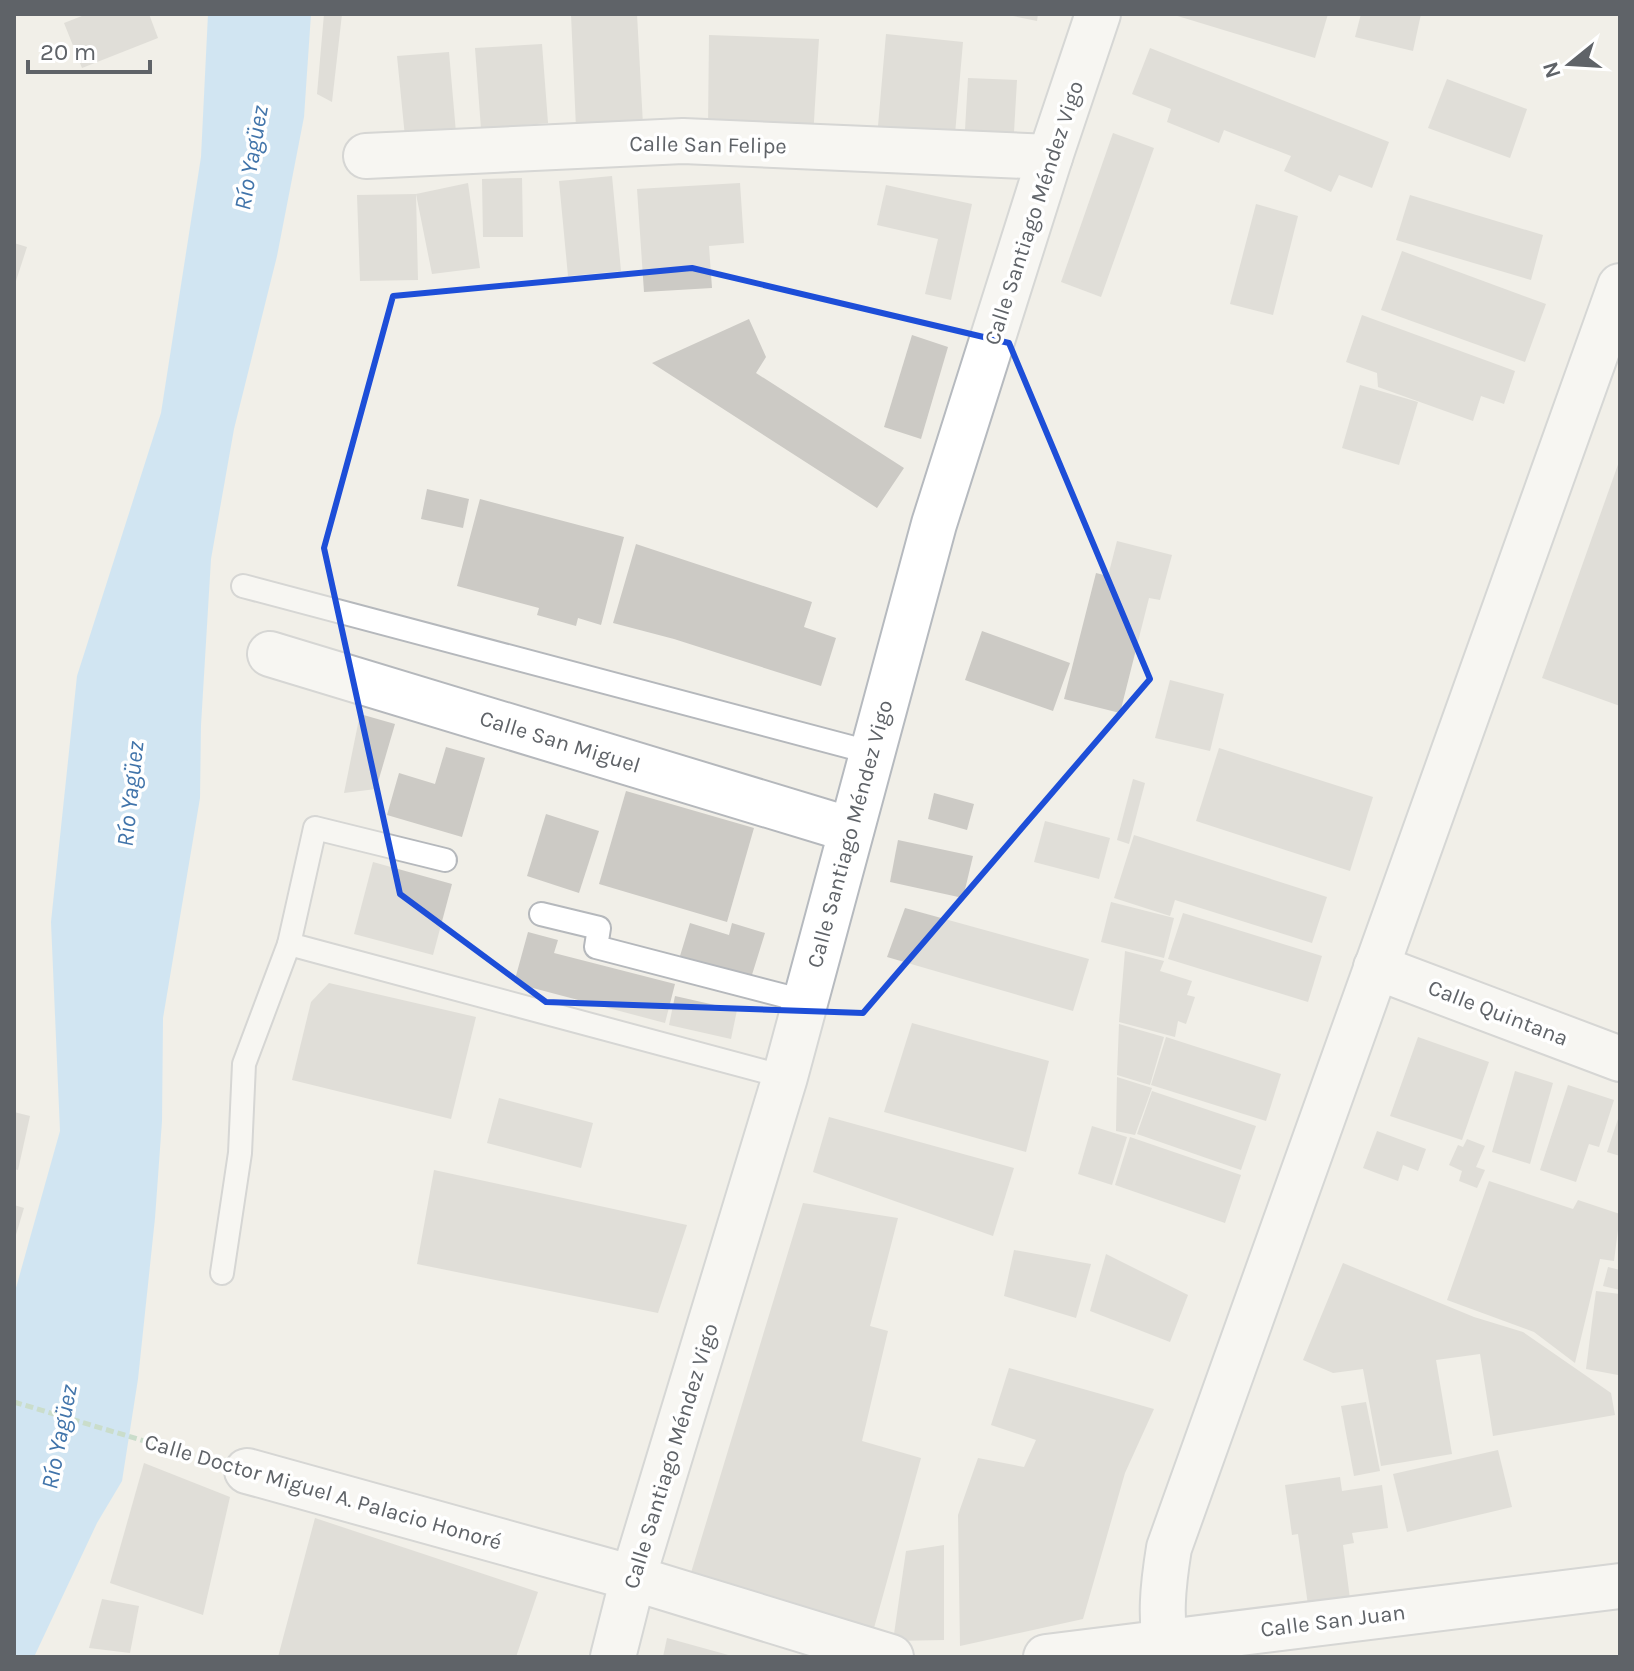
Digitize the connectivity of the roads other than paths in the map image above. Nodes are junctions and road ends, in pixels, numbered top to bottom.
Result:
1 (1098, 14) edge
2 (366, 156) dead end
3 (1050, 157) junction
4 (1620, 286) edge
5 (243, 586) dead end
6 (270, 654) dead end
7 (873, 753) junction
8 (851, 830) junction
9 (445, 860) dead end
10 (541, 914) dead end
11 (289, 944) junction
12 (1376, 967) junction
13 (804, 1001) junction
14 (1620, 1059) edge
15 (785, 1077) junction
16 (222, 1273) dead end
17 (247, 1471) road end
18 (633, 1578) junction
19 (1620, 1586) edge
20 (1166, 1649) edge
21 (613, 1657) edge
22 (891, 1657) edge
23 (1046, 1657) edge

1 - 3 street, Calle Santiago Méndez Vigo
2 - 3 street, Calle San Felipe
3 - 7 street, Calle Santiago Méndez Vigo
4 - 12 street
5 - 7 lane
6 - 8 street, Calle San Miguel
7 - 8 street, Calle Santiago Méndez Vigo
8 - 13 street, Calle Santiago Méndez Vigo
9 - 11 lane
10 - 13 lane
11 - 15 lane
11 - 16 lane
12 - 14 street, Calle Quintana
12 - 20 street
13 - 15 street, Calle Santiago Méndez Vigo
15 - 18 street, Calle Santiago Méndez Vigo
17 - 18 street, Calle Doctor Miguel A. Palacio Honoré
18 - 21 street, Calle Santiago Méndez Vigo
18 - 22 street
19 - 20 street, Calle San Juan
20 - 23 street, Calle San Juan

